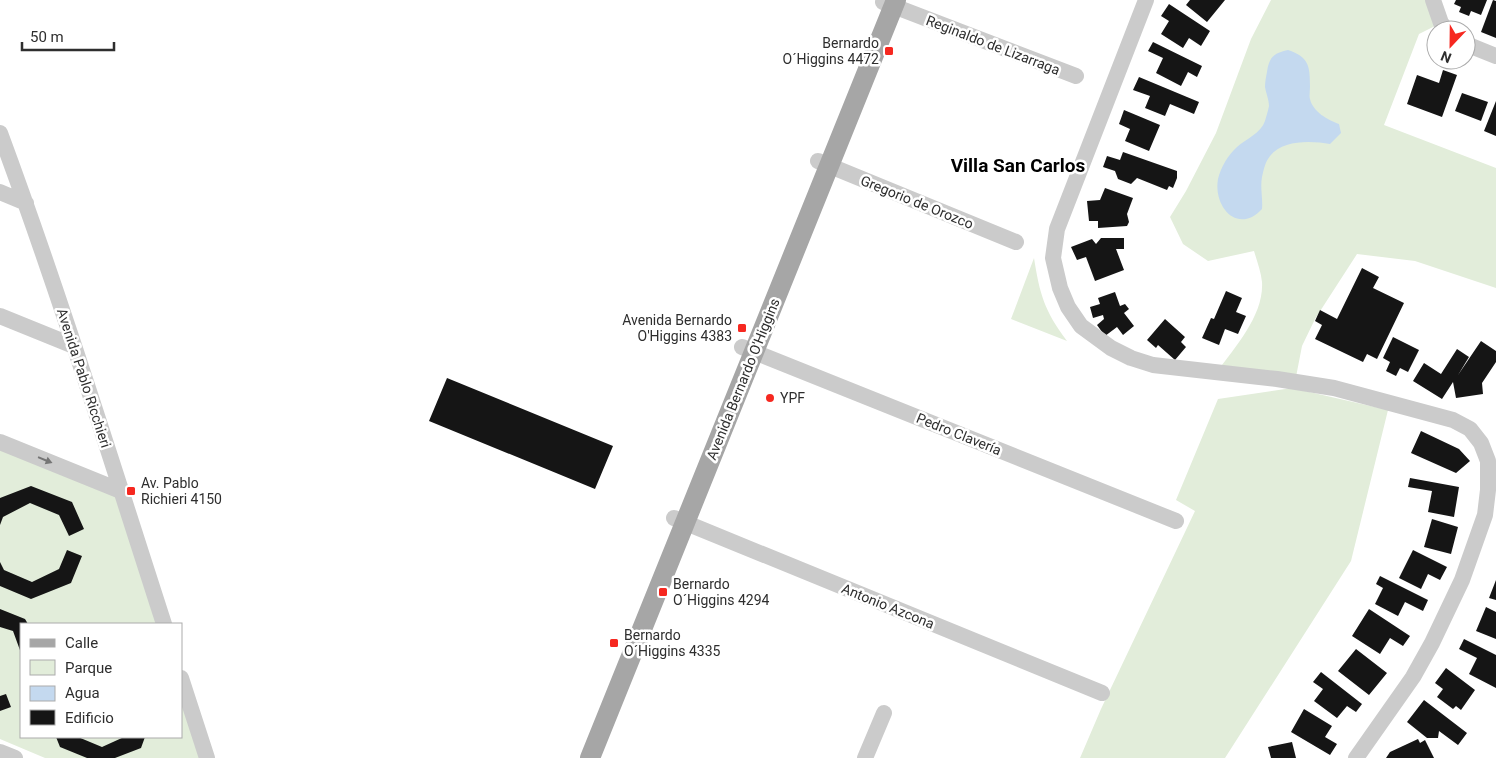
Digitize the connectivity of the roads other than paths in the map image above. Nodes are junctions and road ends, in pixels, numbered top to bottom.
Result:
1 (1146, 0) edge
2 (1433, 0) edge
3 (889, 2) edge
4 (1441, 20) edge
5 (1476, 48) edge
6 (1496, 56) edge
7 (1076, 76) dead end
8 (0, 133) edge
9 (824, 164) junction
10 (0, 192) edge
11 (26, 203) junction
12 (1016, 242) dead end
13 (0, 316) edge
14 (74, 346) junction
15 (748, 349) junction
16 (0, 442) edge
17 (120, 491) junction
18 (679, 521) junction
19 (1176, 521) dead end
20 (164, 623) edge
21 (182, 681) edge
22 (611, 692) junction
23 (1102, 693) dead end
24 (884, 712) dead end
25 (0, 752) edge
26 (15, 758) edge
27 (207, 758) edge
28 (578, 758) edge
29 (590, 758) edge
30 (864, 758) edge
31 (1356, 758) edge

1 - 31 street
2 - 4 street
3 - 7 street, Reginaldo de Lizarraga
3 - 9 main road, Avenida Bernardo O'Higgins
5 - 6 street
8 - 11 street, Avenida Pablo Ricchieri
9 - 12 street, Gregorio de Orozco
9 - 15 main road, Avenida Bernardo O'Higgins
10 - 11 street
11 - 14 street, Avenida Pablo Ricchieri
13 - 14 street
14 - 17 street, Avenida Pablo Ricchieri
15 - 18 main road, Avenida Bernardo O'Higgins
15 - 19 street, Pedro Clavería
16 -> 17 street
17 - 20 street, Avenida Pablo Ricchieri
18 - 22 main road, Avenida Bernardo O'Higgins
18 - 23 street, Antonio Azcona
21 - 27 street
22 - 28 main road, Avenida Bernardo O'Higgins
22 - 29 main road, Avenida Bernardo O'Higgins
24 - 30 street
25 - 26 street

